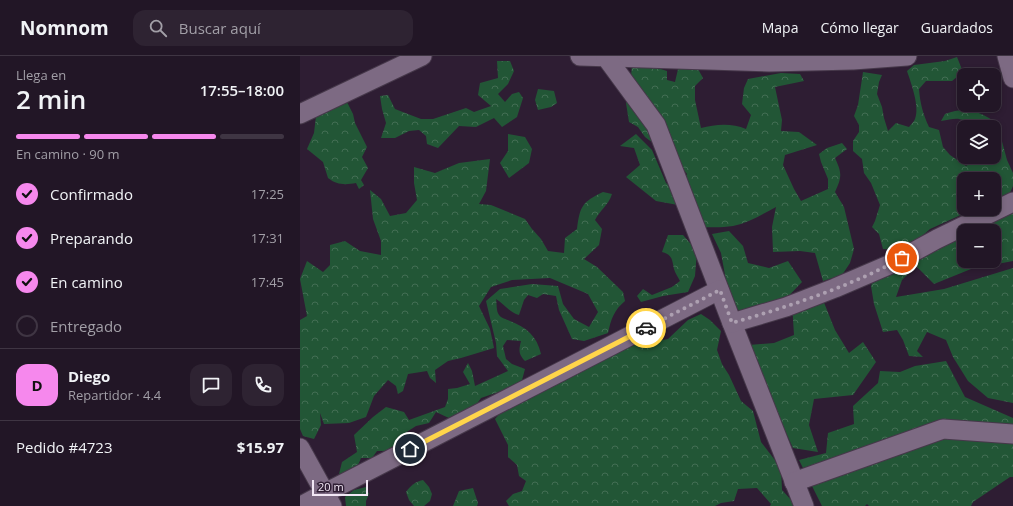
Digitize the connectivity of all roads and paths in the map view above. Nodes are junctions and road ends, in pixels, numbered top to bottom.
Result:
1 (422, 56) edge
2 (580, 56) edge
3 (907, 56) edge
4 (1007, 56) edge
5 (606, 57) junction
6 (1013, 78) edge
7 (300, 114) edge
8 (1013, 202) edge
9 (720, 290) junction
10 (732, 323) junction
11 (1013, 434) edge
12 (300, 448) edge
13 (794, 482) junction
14 (329, 499) edge
15 (301, 506) edge
16 (804, 506) edge

1 - 7 street
2 - 5 street
3 - 5 street
4 - 6 street
5 - 9 street
8 - 10 street
9 - 10 street
9 - 14 street
10 - 13 street
11 - 13 street
12 - 14 street
13 - 16 street
14 - 15 street

